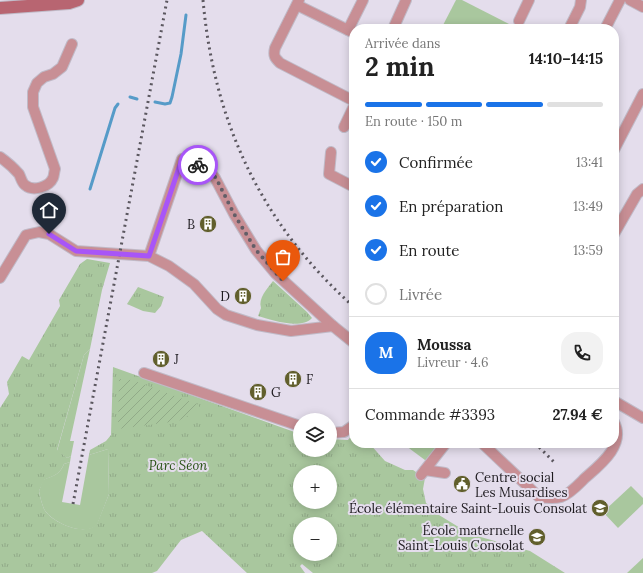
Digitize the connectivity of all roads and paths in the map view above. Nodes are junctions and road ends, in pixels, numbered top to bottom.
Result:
1 (78, 0) edge
2 (363, 0) edge
3 (406, 0) edge
4 (529, 0) edge
5 (581, 0) edge
6 (620, 0) edge
7 (630, 0) edge
8 (298, 2) edge
9 (643, 7) edge
10 (0, 8) edge
11 (519, 21) dead end
12 (354, 24) edge
13 (395, 24) edge
14 (572, 24) edge
15 (608, 24) edge
16 (349, 31) edge
17 (72, 44) dead end
18 (643, 94) edge
19 (349, 98) edge
20 (349, 116) edge
21 (344, 127) dead end
22 (619, 140) edge
23 (331, 152) dead end
24 (0, 157) edge
25 (349, 184) edge
26 (641, 194) edge
27 (619, 227) edge
28 (149, 256) junction
29 (0, 278) edge
30 (332, 326) junction
31 (349, 339) edge
32 (144, 373) dead end
33 (619, 404) edge
34 (643, 418) edge
35 (293, 424) edge
36 (349, 428) edge
37 (337, 432) edge
38 (442, 448) edge
39 (487, 448) edge
40 (614, 448) edge
41 (445, 473) dead end

1 - 10 street
2 - 12 street
3 - 13 street
4 - 11 street
5 - 14 street
6 - 15 street
7 - 9 street
8 - 16 street
8 - 19 street
17 - 24 street
18 - 22 street
20 - 21 street
23 - 25 street
26 - 27 street
28 - 29 street
28 - 30 street
28 - 30 street
30 - 31 street
32 - 35 street
33 - 34 street
36 - 37 street
38 - 41 street
39 - 40 street

